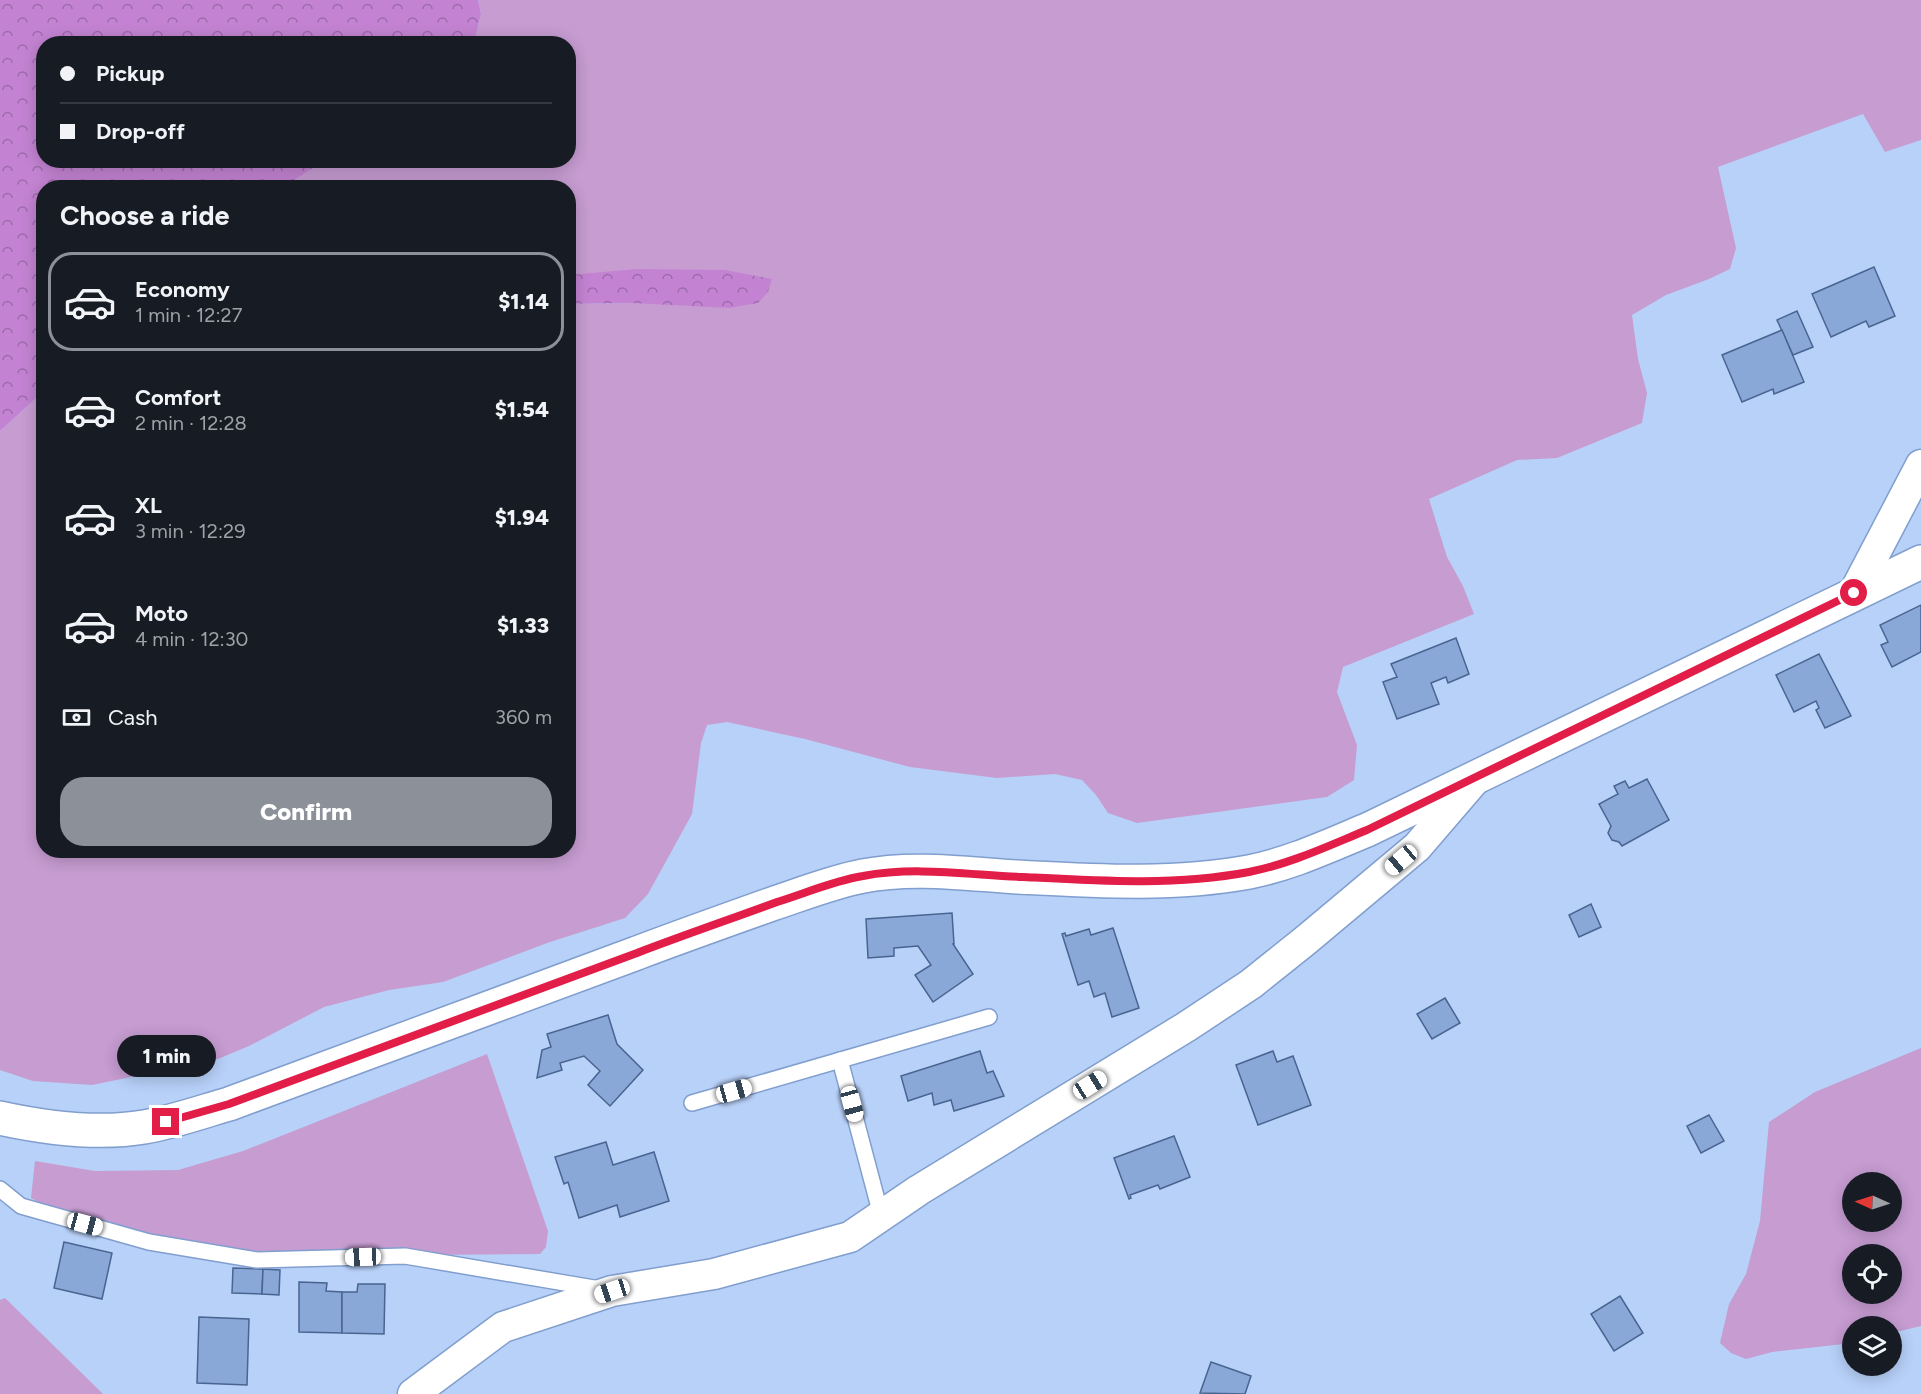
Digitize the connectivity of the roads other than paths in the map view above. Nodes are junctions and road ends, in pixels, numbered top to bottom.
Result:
1 (1921, 465) edge
2 (1921, 562) edge
3 (1854, 593) junction
4 (1480, 774) junction
5 (989, 1017) dead end
6 (840, 1060) junction
7 (692, 1103) dead end
8 (0, 1118) edge
9 (0, 1189) edge
10 (881, 1215) junction
11 (612, 1291) junction
12 (413, 1394) edge

1 - 3 street
2 - 3 street
3 - 4 street
4 - 8 street
4 - 10 street
5 - 6 lane
6 - 7 lane
6 - 10 lane
9 - 11 lane
10 - 11 street
11 - 12 street

